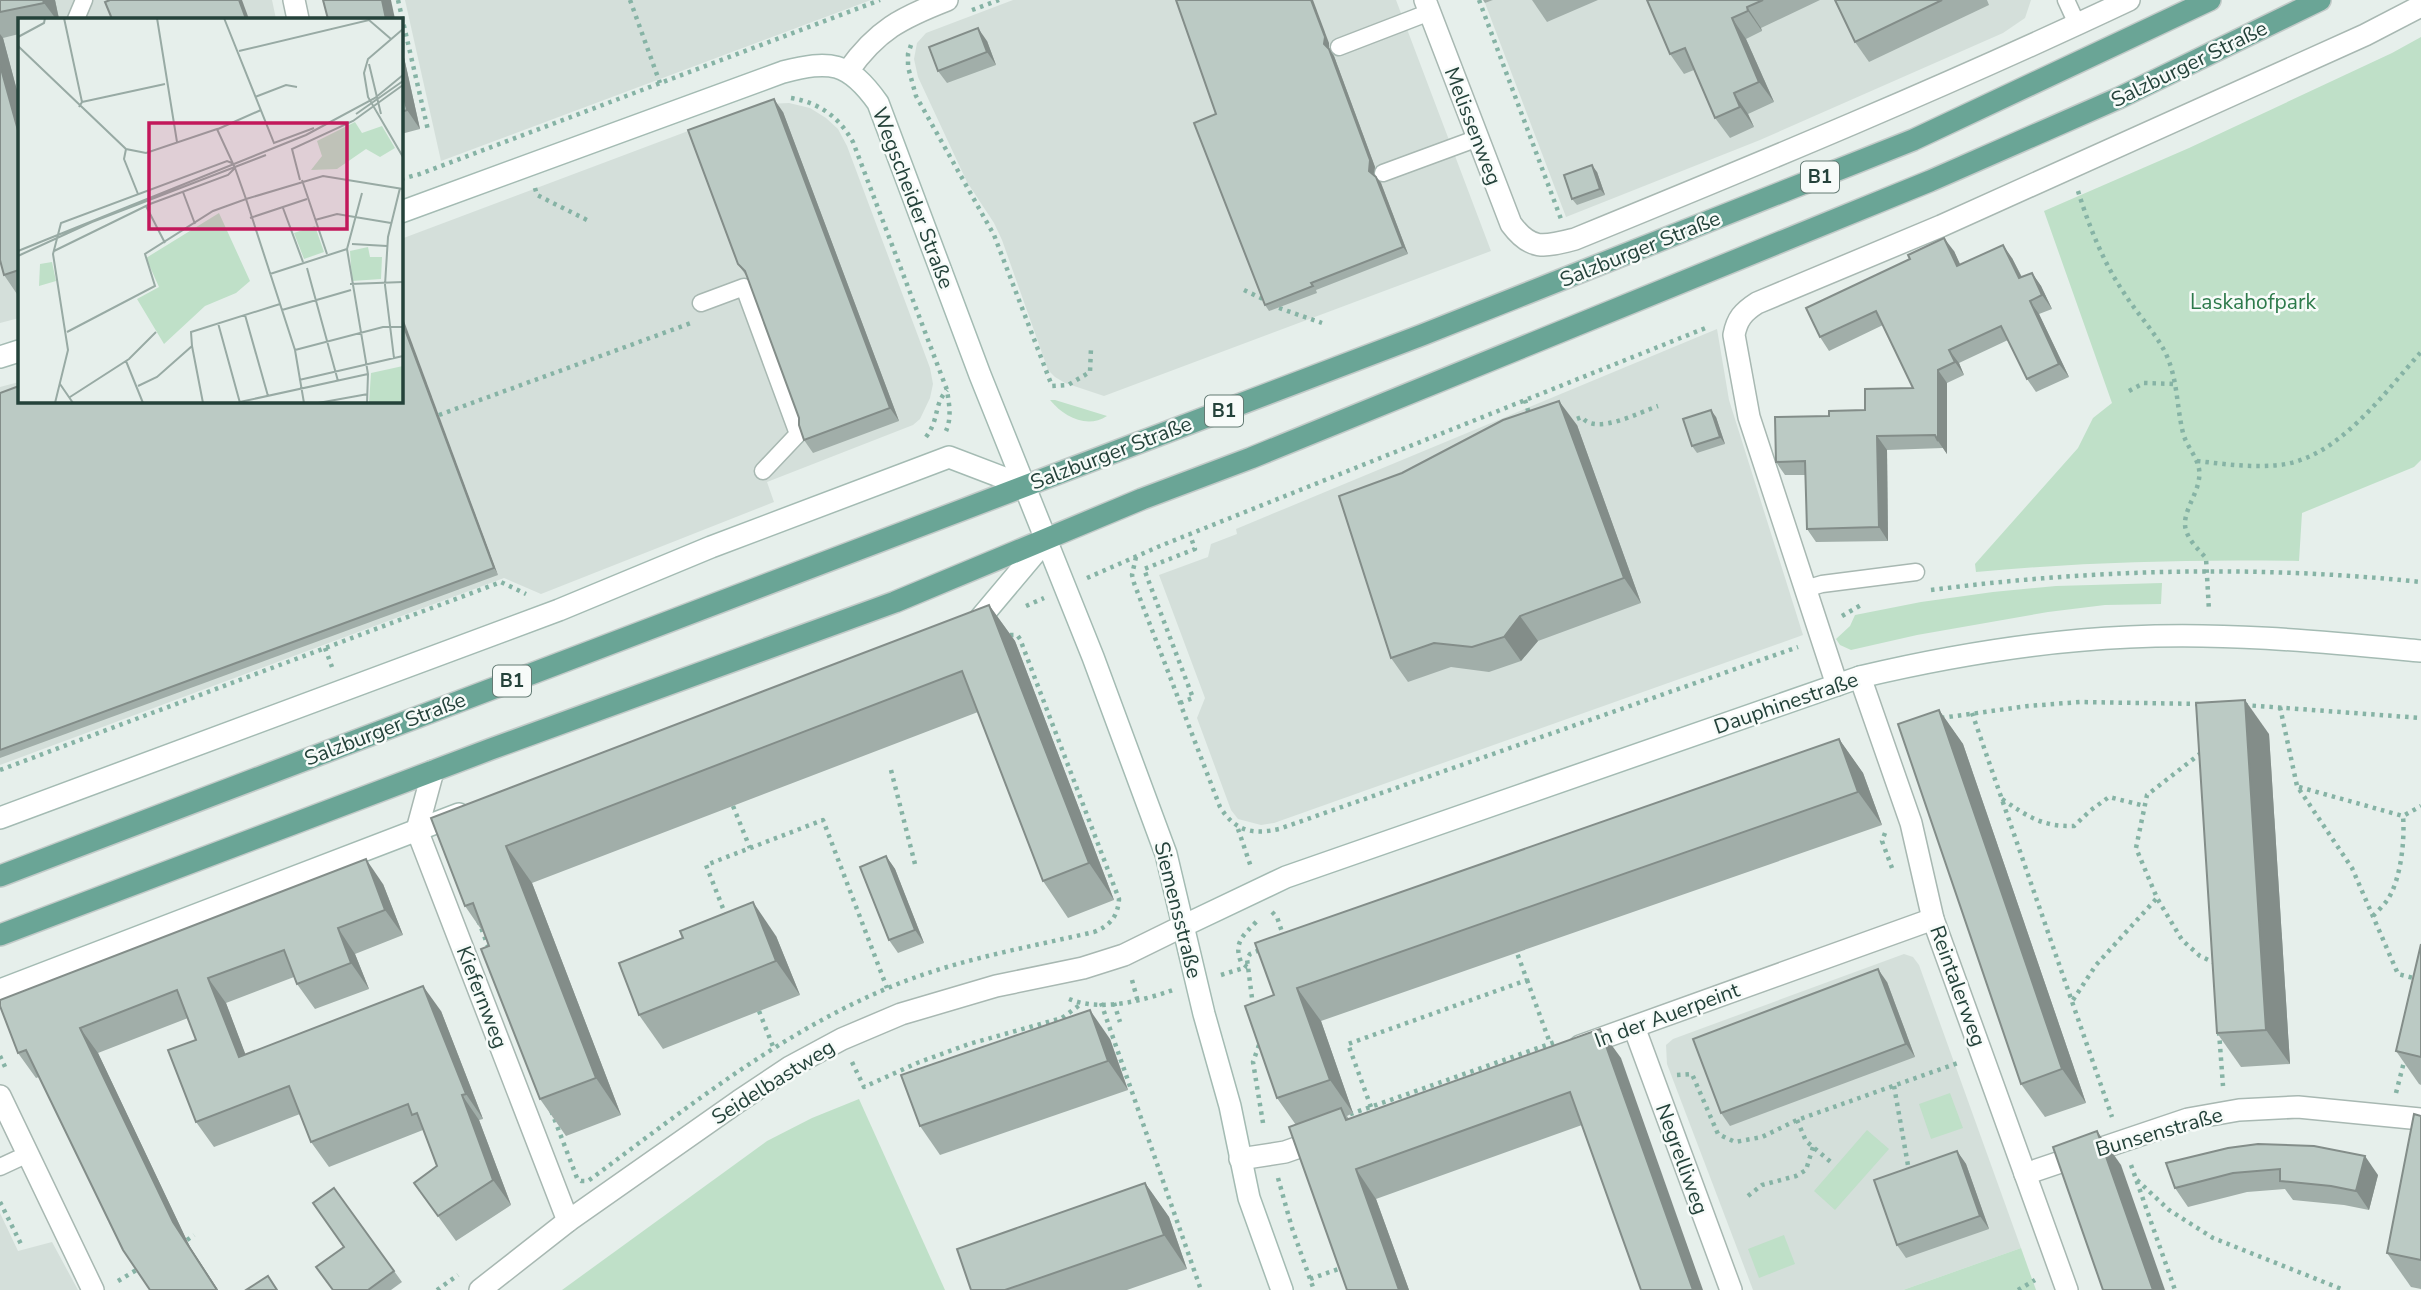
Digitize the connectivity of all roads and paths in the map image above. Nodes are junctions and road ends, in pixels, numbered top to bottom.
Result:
1 (84, 0) edge
2 (294, 0) edge
3 (398, 0) edge
4 (630, 0) edge
5 (881, 0) edge
6 (999, 0) edge
7 (1479, 0) edge
8 (2066, 0) edge
9 (2129, 0) edge
10 (2210, 0) edge
11 (2320, 0) edge
12 (1427, 6) edge
13 (2421, 6) edge
14 (953, 7) edge
15 (76, 18) edge
16 (298, 18) edge
17 (2077, 24) junction
18 (912, 42) dead end
19 (1339, 47) dead end
20 (848, 71) junction
21 (660, 83) junction
22 (786, 97) dead end
23 (428, 130) dead end
24 (1478, 138) junction
25 (1383, 173) dead end
26 (402, 179) edge
27 (2077, 188) dead end
28 (537, 195) dead end
29 (402, 212) edge
30 (591, 222) dead end
31 (1563, 224) dead end
32 (1244, 290) dead end
33 (1265, 300) edge
34 (701, 303) dead end
35 (1279, 308) edge
36 (694, 321) dead end
37 (1322, 323) dead end
38 (1736, 323) junction
39 (1091, 348) dead end
40 (18, 351) edge
41 (2421, 352) edge
42 (0, 357) edge
43 (2176, 384) junction
44 (947, 390) junction
45 (2129, 391) dead end
46 (1525, 400) junction
47 (1658, 406) dead end
48 (439, 415) edge
49 (1532, 423) edge
50 (1559, 426) edge
51 (924, 439) dead end
52 (945, 448) junction
53 (2197, 461) junction
54 (763, 471) dead end
55 (1025, 486) junction
56 (1190, 535) junction
57 (1046, 540) junction
58 (1136, 556) junction
59 (2207, 571) junction
60 (1916, 572) dead end
61 (2421, 582) edge
62 (1066, 588) junction
63 (1805, 589) junction
64 (1929, 591) dead end
65 (538, 600) dead end
66 (1873, 601) dead end
67 (1820, 635) junction
68 (2210, 636) junction
69 (955, 637) edge
70 (2421, 651) edge
71 (1860, 677) junction
72 (1837, 685) junction
73 (1180, 703) junction
74 (2197, 704) junction
75 (2208, 704) edge
76 (2239, 705) edge
77 (2280, 707) junction
78 (1972, 713) junction
79 (2198, 716) edge
80 (2421, 718) edge
81 (1933, 719) edge
82 (2200, 741) edge
83 (2201, 753) junction
84 (2202, 764) edge
85 (891, 769) dead end
86 (0, 770) edge
87 (433, 771) junction
88 (2297, 786) junction
89 (2001, 798) junction
90 (481, 805) edge
91 (733, 806) dead end
92 (2145, 806) junction
93 (2421, 806) edge
94 (2403, 816) junction
95 (0, 818) edge
96 (1888, 826) dead end
97 (417, 830) junction
98 (750, 848) junction
99 (916, 868) dead end
100 (1894, 873) dead end
101 (0, 876) edge
102 (2157, 898) junction
103 (1264, 905) dead end
104 (2373, 916) junction
105 (726, 917) edge
106 (1260, 918) dead end
107 (1933, 919) junction
108 (1183, 926) junction
109 (0, 935) edge
110 (1295, 938) edge
111 (1285, 941) junction
112 (1276, 944) edge
113 (1266, 948) edge
114 (1517, 953) edge
115 (2214, 954) edge
116 (2215, 963) junction
117 (1247, 967) junction
118 (2216, 975) edge
119 (1527, 980) junction
120 (2421, 980) edge
121 (1197, 983) junction
122 (887, 988) junction
123 (0, 989) edge
124 (2072, 1000) junction
125 (1101, 1003) junction
126 (1114, 1003) junction
127 (759, 1011) dead end
128 (1062, 1018) junction
129 (1255, 1019) edge
130 (1120, 1022) dead end
131 (2219, 1024) edge
132 (1634, 1027) junction
133 (1065, 1029) edge
134 (1257, 1032) edge
135 (2229, 1035) edge
136 (2220, 1036) junction
137 (965, 1045) junction
138 (1259, 1045) junction
139 (1557, 1046) junction
140 (774, 1049) junction
141 (2406, 1051) edge
142 (1264, 1054) edge
143 (850, 1058) dead end
144 (969, 1058) edge
145 (1962, 1062) dead end
146 (1667, 1076) dead end
147 (1894, 1086) junction
148 (2224, 1094) dead end
149 (0, 1096) edge
150 (2395, 1098) dead end
151 (1371, 1107) junction
152 (2421, 1119) edge
153 (1797, 1120) junction
154 (2115, 1124) dead end
155 (1335, 1127) joint
156 (1813, 1147) junction
157 (28, 1154) junction
158 (2129, 1157) dead end
159 (1240, 1159) junction
160 (1279, 1162) junction
161 (1832, 1163) dead end
162 (0, 1167) edge
163 (1909, 1171) edge
164 (2025, 1174) junction
165 (1278, 1178) junction
166 (2137, 1180) junction
167 (1748, 1196) dead end
168 (0, 1202) edge
169 (568, 1221) junction
170 (194, 1235) dead end
171 (187, 1240) edge
172 (22, 1246) dead end
173 (1348, 1266) edge
174 (138, 1269) edge
175 (2041, 1278) dead end
176 (1311, 1279) junction
177 (102, 1287) edge
178 (480, 1290) edge
179 (1201, 1290) edge
180 (1282, 1290) edge
181 (1314, 1290) edge
182 (1731, 1290) edge
183 (2018, 1290) edge
184 (2067, 1290) edge
185 (2175, 1290) edge
186 (2344, 1290) edge

1 - 15 lane
2 - 16 street
3 - 23 path
4 - 21 path
5 - 21 path
6 - 14 path
7 - 31 path
8 - 17 lane
9 - 17 street
10 - 55 main road, Salzburger Straße / B1
11 - 57 main road, Salzburger Straße / B1
12 - 19 lane
12 - 24 street, Melissenweg
13 - 38 street, Salzburger Straße
14 - 20 street
17 - 24 street, Melissenweg
18 - 39 path
20 - 29 street
20 - 55 street, Wegscheider Straße
21 - 26 path
22 - 44 path
24 - 25 lane
27 - 43 path
28 - 30 path
32 - 33 path
34 - 54 lane
35 - 37 path
36 - 48 path
38 - 46 path
38 - 63 street
40 - 42 street
41 - 53 path
43 - 45 path
43 - 53 path
44 - 51 path
44 - 52 path
46 - 49 path
46 - 56 path
47 - 50 path
52 - 55 street
52 - 95 street
53 - 59 path
55 - 57 street, Wegscheider Straße
55 - 101 main road, Salzburger Straße / B1
56 - 58 path
56 - 73 path
57 - 62 street, Siemensstraße
57 - 69 street, Salzburger Straße
57 - 87 main road, Salzburger Straße / B1
58 - 62 path
58 - 73 path
59 - 61 path
59 - 64 path
59 - 68 path
60 - 63 lane
62 - 108 street, Siemensstraße
63 - 67 street
65 - 86 path
66 - 67 path
67 - 72 street
67 - 73 path
68 - 70 street, Dauphinestraße
68 - 71 street, Dauphinestraße
71 - 72 street, Dauphinestraße
71 - 107 street, Reintalerweg
72 - 108 street, Dauphinestraße
74 - 75 path
74 - 78 path
74 - 79 path
76 - 77 path
77 - 80 path
77 - 88 path
78 - 81 path
78 - 89 path
82 - 83 path
83 - 84 path
83 - 92 path
85 - 99 path
87 - 97 street
87 - 109 main road, Salzburger Straße / B1
88 - 94 path
88 - 104 path
89 - 92 path
89 - 124 path
90 - 97 street
91 - 98 path
92 - 102 path
93 - 94 path
94 - 104 path
96 - 100 path
97 - 123 street
97 - 169 street, Kiefernweg
98 - 105 path
98 - 122 path
102 - 116 path
102 - 124 path
103 - 111 path
104 - 120 path
106 - 117 path
107 - 132 street, In der Auerpeint
107 - 164 street, Reintalerweg
108 - 121 street, Siemensstraße
108 - 169 street, Seidelbastweg
110 - 111 path
111 - 112 path
113 - 117 path
114 - 119 path
115 - 116 path
116 - 118 path
117 - 121 path
117 - 129 path
119 - 139 path
119 - 151 path
121 - 126 path
121 - 159 street, Siemensstraße
122 - 140 path
122 - 140 path
124 - 154 path
125 - 126 path
125 - 128 path
125 - 179 path
126 - 130 path
127 - 140 path
128 - 133 path
128 - 137 path
131 - 136 path
132 - 139 street, In der Auerpeint
132 - 182 street, Negrelliweg
134 - 138 path
135 - 136 path
136 - 148 path
137 - 143 path
137 - 144 path
138 - 142 path
138 - 160 path
139 - 151 path
141 - 150 path
145 - 147 path
146 - 153 path
147 - 153 path
147 - 163 path
149 - 157 street
151 - 155 path
152 - 164 street, Bunsenstraße
153 - 156 path
155 - 160 street
156 - 161 path
156 - 167 path
157 - 162 lane
157 - 177 street
158 - 166 path
159 - 160 street
159 - 180 street, Siemensstraße
160 - 165 path
160 - 165 path
164 - 184 street, Reintalerweg
165 - 176 path
166 - 185 path
166 - 186 path
168 - 172 path
169 - 178 street, Seidelbastweg
170 - 171 path
173 - 176 path
174 - 177 path
175 - 183 path
176 - 181 path

